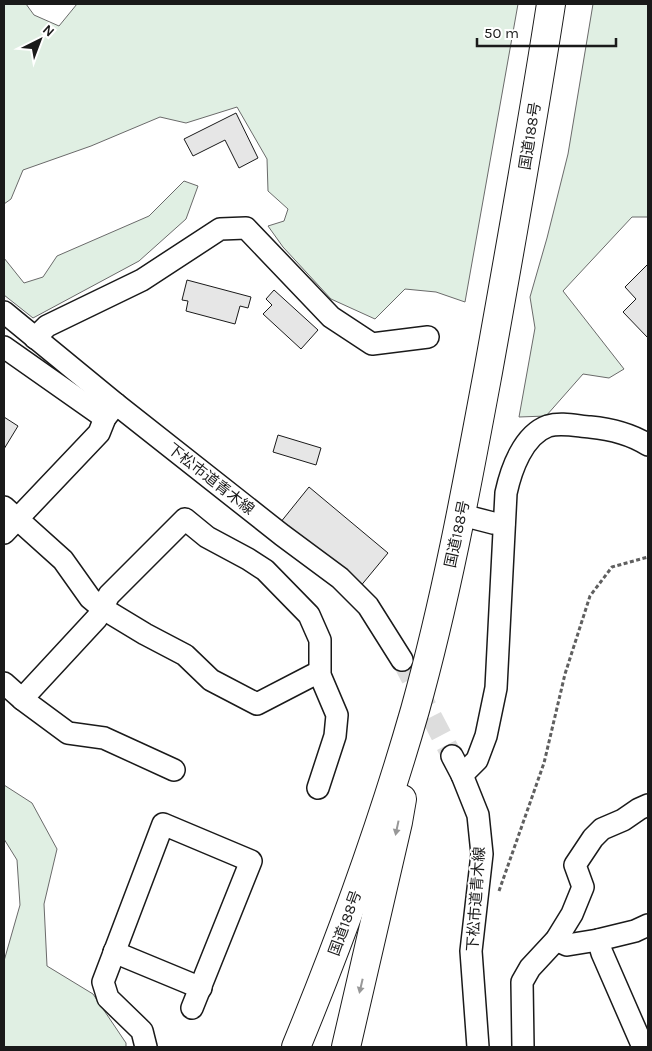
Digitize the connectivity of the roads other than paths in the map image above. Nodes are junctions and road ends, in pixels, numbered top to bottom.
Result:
1 (551, 4) edge
2 (4, 312) edge
3 (34, 338) junction
4 (428, 338) dead end
5 (6, 352) edge
6 (110, 411) junction
7 (648, 445) edge
8 (462, 515) junction
9 (8, 520) edge
10 (504, 524) junction
11 (102, 608) junction
12 (402, 660) tunnel mouth
13 (320, 675) junction
14 (4, 683) edge
15 (22, 699) junction
16 (415, 711) junction
17 (452, 756) tunnel mouth
18 (174, 770) dead end
19 (462, 775) junction
20 (318, 788) dead end
21 (648, 805) edge
22 (648, 925) edge
23 (556, 940) junction
24 (598, 940) junction
25 (114, 952) junction
26 (323, 982) junction
27 (201, 988) junction
28 (192, 1008) dead end
29 (146, 1047) edge
30 (290, 1047) edge
31 (296, 1047) edge
32 (347, 1047) edge
33 (478, 1047) edge
34 (523, 1047) edge
35 (644, 1047) edge

1 - 8 highway, 国道188号
2 - 3 street, 下松市道青木線
3 - 4 street
3 - 6 street, 下松市道青木線
5 - 6 street
6 - 9 street
6 - 12 street, 下松市道青木線
7 - 10 street
8 - 10 street
8 - 16 highway, 国道188号
9 - 11 street
10 - 19 street
11 - 13 street
11 - 13 street
11 - 15 street
13 - 20 street
14 - 15 street
15 - 18 street
16 - 26 highway, 国道188号
16 -> 32 highway
17 - 19 street, 下松市道青木線
19 - 33 street, 下松市道青木線
21 - 23 street
22 - 24 street
23 - 24 street
23 - 34 street
24 - 35 street
25 - 27 street
25 - 27 street
25 - 29 street
26 - 30 highway
26 - 31 highway, 国道188号
27 - 28 street

